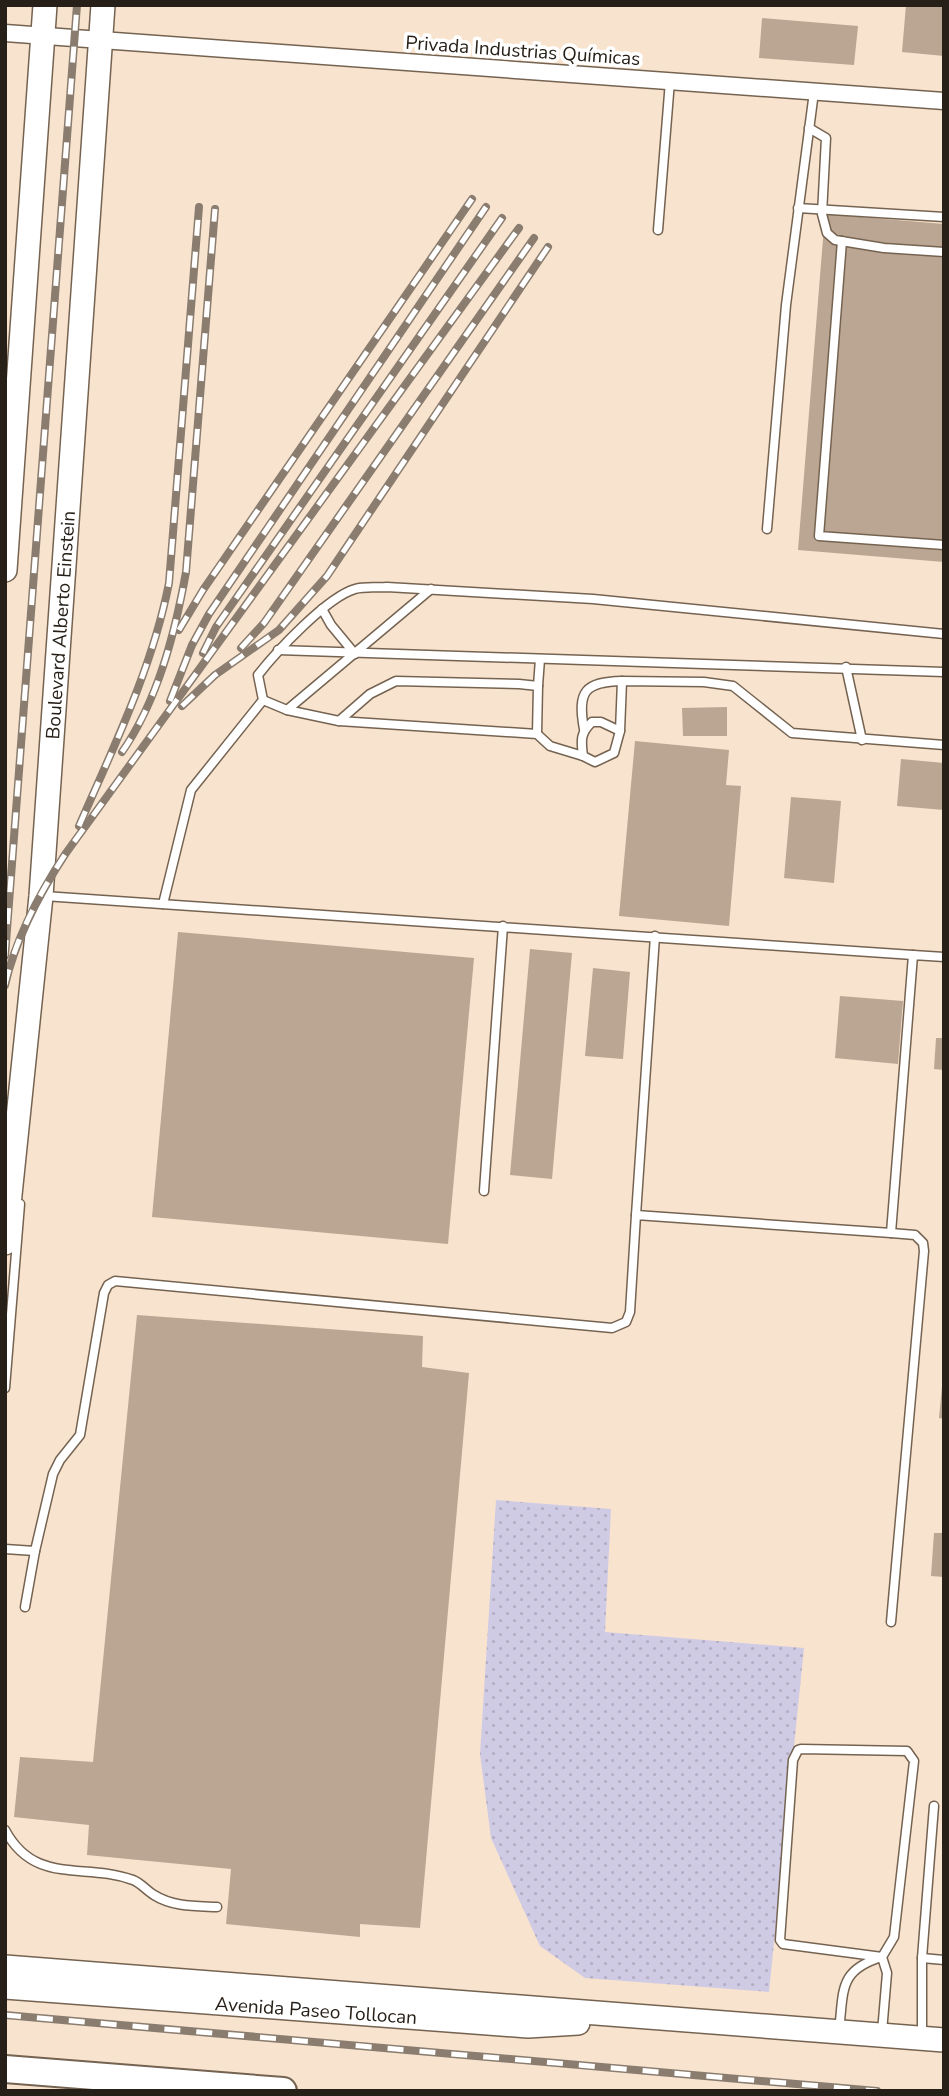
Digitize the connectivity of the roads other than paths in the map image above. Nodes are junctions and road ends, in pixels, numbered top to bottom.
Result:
1 (45, 5) edge
2 (103, 5) edge
3 (5, 33) edge
4 (43, 37) junction
5 (100, 41) junction
6 (670, 81) junction
7 (814, 92) junction
8 (944, 101) edge
9 (809, 128) junction
10 (798, 208) junction
11 (944, 217) edge
12 (658, 230) dead end
13 (842, 241) junction
14 (944, 252) edge
15 (767, 529) dead end
16 (944, 545) edge
17 (5, 570) edge
18 (431, 589) junction
19 (322, 609) junction
20 (944, 634) edge
21 (278, 650) junction
22 (355, 654) junction
23 (540, 659) junction
24 (846, 667) junction
25 (944, 672) edge
26 (622, 681) junction
27 (538, 686) junction
28 (263, 700) junction
29 (287, 710) junction
30 (339, 722) junction
31 (584, 729) junction
32 (620, 731) junction
33 (537, 734) junction
34 (862, 740) junction
35 (944, 745) edge
36 (583, 756) junction
37 (41, 896) junction
38 (163, 904) junction
39 (503, 926) junction
40 (655, 936) junction
41 (913, 955) junction
42 (944, 957) edge
43 (9, 1157) edge
44 (484, 1191) dead end
45 (636, 1214) junction
46 (891, 1233) junction
47 (5, 1243) edge
48 (5, 1388) edge
49 (5, 1549) edge
50 (34, 1551) junction
51 (25, 1607) dead end
52 (891, 1622) dead end
53 (934, 1806) dead end
54 (5, 1830) edge
55 (217, 1907) dead end
56 (882, 1957) junction
57 (922, 1958) junction
58 (944, 1960) edge
59 (7, 1970) edge
60 (625, 2015) junction
61 (839, 2032) junction
62 (882, 2035) junction
63 (933, 2039) edge
64 (5, 2069) edge
65 (283, 2091) edge

1 - 4 main road
2 - 5 main road, Boulevard Alberto Einstein
3 - 4 street, Privada Industrias Químicas
4 - 5 street, Privada Industrias Químicas
4 - 17 main road
5 - 6 street, Privada Industrias Químicas
5 - 37 main road, Boulevard Alberto Einstein
6 - 7 street, Privada Industrias Químicas
6 - 12 lane
7 - 8 street, Privada Industrias Químicas
7 - 9 lane
9 - 10 lane
9 - 13 lane
10 - 11 lane
10 - 15 lane
13 - 14 lane
13 - 16 lane
18 - 19 lane
18 - 20 lane
18 - 22 lane
19 - 21 lane
19 - 22 lane
21 - 22 lane
21 - 28 lane
22 - 23 lane
22 - 29 lane
23 - 24 lane
23 - 27 lane
24 - 25 lane
24 - 34 lane
26 - 31 lane
26 - 32 lane
26 - 34 lane
27 - 30 lane
27 - 33 lane
28 - 29 lane
28 - 38 lane
29 - 30 lane
30 - 33 lane
31 - 32 lane
31 - 36 lane
32 - 36 lane
33 - 36 lane
34 - 35 lane
37 - 38 lane
37 - 43 main road, Boulevard Alberto Einstein
38 - 39 lane
39 - 40 lane
39 - 44 lane
40 - 41 lane
40 - 45 lane
41 - 42 lane
41 - 46 lane
43 - 47 main road, Boulevard Alberto Einstein
43 - 48 lane
45 - 46 lane
45 - 50 lane
46 - 52 lane
49 - 50 lane
50 - 51 lane
53 - 57 lane
54 - 55 lane
56 - 56 lane
56 - 61 lane
56 - 62 lane
57 - 58 lane
57 - 63 lane
59 - 60 main road, Avenida Paseo Tollocan
59 - 60 main road, Avenida Paseo Tollocan
60 - 61 main road, Avenida Paseo Tollocan
61 - 62 main road, Avenida Paseo Tollocan
62 - 63 main road, Avenida Paseo Tollocan
64 - 65 highway

